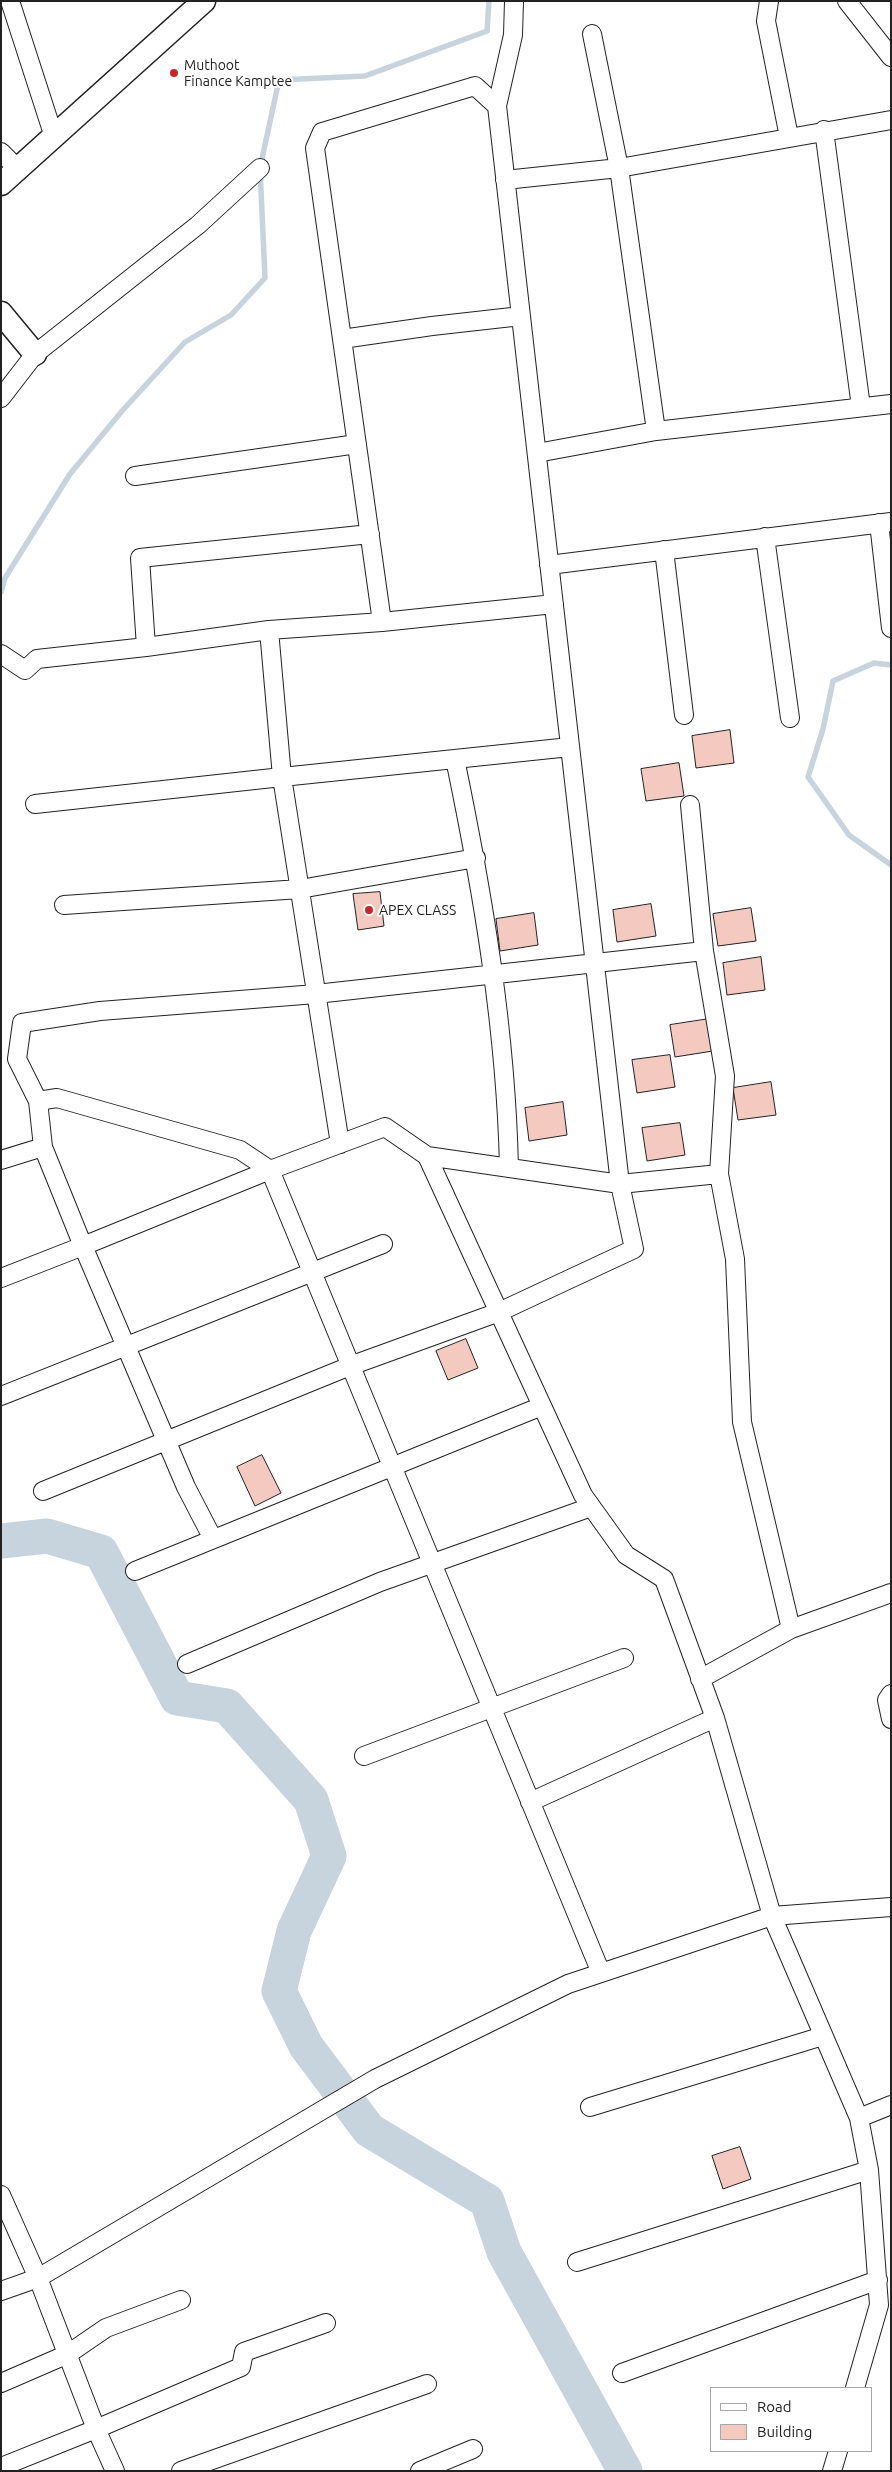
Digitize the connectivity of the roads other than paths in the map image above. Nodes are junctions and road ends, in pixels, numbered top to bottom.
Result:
1 (204, 1) edge
2 (514, 1) edge
3 (769, 1) edge
4 (847, 1) edge
5 (9, 13) edge
6 (592, 34) dead end
7 (891, 57) edge
8 (497, 106) junction
9 (891, 120) edge
10 (824, 130) junction
11 (54, 137) junction
12 (789, 137) junction
13 (1, 152) edge
14 (260, 168) dead end
15 (619, 168) junction
16 (18, 169) junction
17 (505, 180) junction
18 (1, 184) edge
19 (1, 313) edge
20 (521, 316) junction
21 (342, 339) junction
22 (35, 354) junction
23 (1, 398) edge
24 (891, 404) edge
25 (861, 407) junction
26 (656, 430) junction
27 (358, 444) junction
28 (536, 453) junction
29 (135, 476) dead end
30 (885, 522) edge
31 (370, 534) junction
32 (765, 537) junction
33 (664, 550) junction
34 (549, 565) junction
35 (554, 604) junction
36 (382, 622) junction
37 (891, 628) edge
38 (269, 630) junction
39 (146, 648) junction
40 (1, 654) edge
41 (684, 715) dead end
42 (790, 718) dead end
43 (570, 747) junction
44 (455, 759) junction
45 (282, 777) junction
46 (35, 804) dead end
47 (690, 805) dead end
48 (476, 858) junction
49 (300, 889) junction
50 (64, 906) dead end
51 (704, 951) junction
52 (595, 962) junction
53 (493, 974) junction
54 (316, 994) junction
55 (38, 1101) junction
56 (340, 1144) junction
57 (43, 1147) junction
58 (427, 1156) junction
59 (1, 1160) edge
60 (509, 1168) junction
61 (270, 1170) junction
62 (719, 1174) junction
63 (620, 1184) junction
64 (383, 1244) dead end
65 (83, 1246) junction
66 (311, 1271) junction
67 (1, 1278) edge
68 (498, 1312) junction
69 (124, 1345) junction
70 (350, 1366) junction
71 (1, 1396) edge
72 (542, 1406) junction
73 (166, 1442) junction
74 (392, 1468) junction
75 (44, 1491) dead end
76 (591, 1507) junction
77 (213, 1539) junction
78 (431, 1564) junction
79 (135, 1571) dead end
80 (891, 1593) edge
81 (791, 1629) junction
82 (624, 1658) dead end
83 (186, 1664) dead end
84 (700, 1679) junction
85 (891, 1694) edge
86 (491, 1709) junction
87 (714, 1718) junction
88 (891, 1719) edge
89 (364, 1756) dead end
90 (530, 1802) junction
91 (891, 1907) edge
92 (772, 1916) junction
93 (601, 1973) junction
94 (823, 2036) junction
95 (891, 2105) edge
96 (590, 2108) dead end
97 (859, 2118) junction
98 (869, 2170) junction
99 (3, 2201) edge
100 (577, 2262) dead end
101 (38, 2278) junction
102 (878, 2280) junction
103 (1, 2291) edge
104 (181, 2300) dead end
105 (885, 2308) edge
106 (326, 2323) dead end
107 (68, 2354) junction
108 (622, 2373) dead end
109 (1, 2383) edge
110 (427, 2384) dead end
111 (855, 2387) edge
112 (96, 2429) junction
113 (473, 2449) dead end
114 (838, 2452) edge
115 (1, 2467) edge
116 (115, 2471) edge
117 (181, 2471) edge
118 (420, 2471) edge
119 (832, 2471) edge

1 - 11 street
2 - 8 street
3 - 12 street
4 - 7 street
5 - 11 street
6 - 15 street
8 - 17 street
8 - 21 street
9 - 10 street
10 - 12 street
10 - 25 street
11 - 16 street
12 - 15 street
13 - 16 street
14 - 22 street
15 - 17 street
15 - 26 street
16 - 18 street
17 - 20 street
19 - 22 street
20 - 21 street
20 - 28 street
21 - 27 street
22 - 23 street
24 - 25 street
25 - 26 street
26 - 28 street
27 - 29 street
27 - 31 street
28 - 34 street
30 - 32 street
30 - 37 street
31 - 36 street
31 - 39 street
32 - 33 street
32 - 42 street
33 - 34 street
33 - 41 street
34 - 35 street
35 - 36 street
35 - 43 street
36 - 38 street
38 - 39 street
38 - 45 street
39 - 40 street
43 - 44 street
43 - 52 street
44 - 45 street
44 - 48 street
45 - 46 street
45 - 49 street
47 - 51 street
48 - 49 street
48 - 53 street
49 - 50 street
49 - 54 street
51 - 52 street
51 - 62 street
52 - 53 street
52 - 63 street
53 - 54 street
53 - 60 street
54 - 55 street
54 - 56 street
55 - 57 street
55 - 61 street
56 - 58 street
56 - 61 street
57 - 59 street
57 - 65 street
58 - 60 street
58 - 68 street
60 - 63 street
61 - 65 street
61 - 66 street
62 - 63 street
62 - 81 street
63 - 68 street
64 - 66 street
65 - 67 street
65 - 69 street
66 - 69 street
66 - 70 street
68 - 70 street
68 - 72 street
69 - 71 street
69 - 73 street
70 - 73 street
70 - 74 street
72 - 74 street
72 - 76 street
73 - 75 street
73 - 77 street
74 - 77 street
74 - 78 street
76 - 78 street
76 - 84 street
77 - 79 street
78 - 83 street
78 - 86 street
80 - 81 street
81 - 84 street
82 - 86 street
84 - 87 street
85 - 88 street
86 - 89 street
86 - 90 street
87 - 90 street
87 - 92 street
90 - 93 street
91 - 92 street
92 - 93 street
92 - 94 street
93 - 101 street
94 - 96 street
94 - 97 street
95 - 97 street
97 - 98 street
98 - 100 street
98 - 102 street
99 - 101 street
101 - 103 street
101 - 107 street
102 - 105 street
102 - 108 street
104 - 107 street
105 - 111 street
106 - 112 street
107 - 109 street
107 - 112 street
110 - 117 street
112 - 115 street
112 - 116 street
113 - 118 street
114 - 119 street

